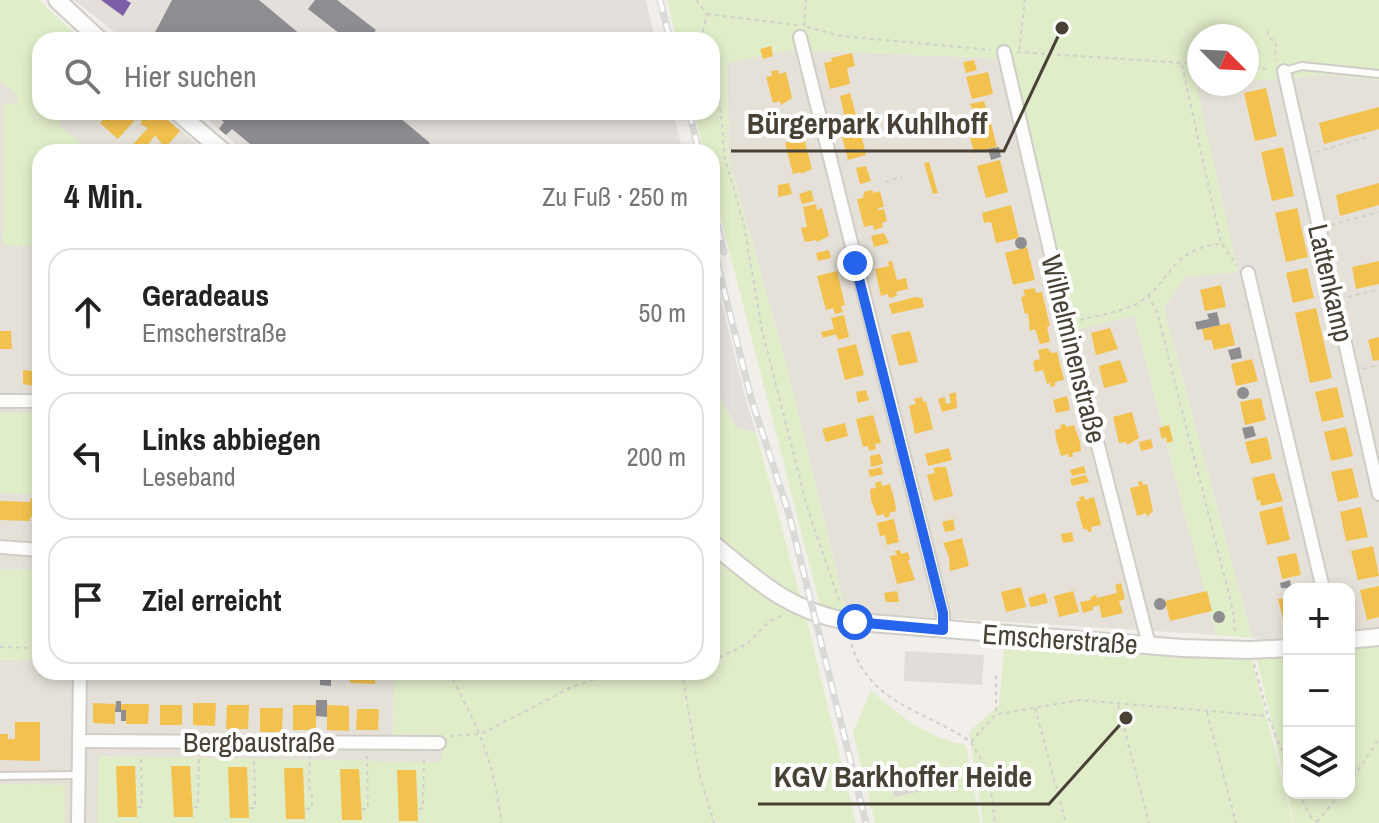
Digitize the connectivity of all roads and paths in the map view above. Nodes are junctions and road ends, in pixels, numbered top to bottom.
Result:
1 (57, 0) edge
2 (696, 0) edge
3 (806, 0) edge
4 (1025, 0) edge
5 (707, 14) junction
6 (1267, 31) dead end
7 (91, 32) edge
8 (703, 32) edge
9 (802, 32) junction
10 (999, 51) joint
11 (1181, 64) junction
12 (1187, 64) edge
13 (1259, 68) edge
14 (1284, 71) joint
15 (1379, 74) edge
16 (720, 107) edge
17 (186, 120) edge
18 (1370, 136) dead end
19 (215, 144) edge
20 (1304, 155) junction
21 (902, 177) dead end
22 (885, 182) dead end
23 (1379, 212) edge
24 (1318, 228) junction
25 (1221, 243) junction
26 (1248, 273) joint
27 (1379, 289) edge
28 (1148, 295) junction
29 (1335, 300) junction
30 (1067, 324) junction
31 (0, 401) edge
32 (32, 401) edge
33 (1379, 494) edge
34 (0, 547) edge
35 (32, 549) edge
36 (720, 549) edge
37 (1322, 583) edge
38 (797, 607) junction
39 (845, 621) junction
40 (943, 630) junction
41 (1379, 637) edge
42 (1355, 639) edge
43 (1149, 645) junction
44 (0, 647) edge
45 (32, 648) edge
46 (1283, 648) edge
47 (1235, 649) junction
48 (1253, 650) junction
49 (720, 657) edge
50 (996, 672) dead end
51 (80, 680) edge
52 (453, 680) edge
53 (592, 680) edge
54 (683, 680) edge
55 (1117, 703) junction
56 (1035, 708) junction
57 (1207, 711) junction
58 (996, 714) junction
59 (1268, 716) junction
60 (481, 734) junction
61 (1379, 739) edge
62 (79, 741) junction
63 (141, 742) junction
64 (199, 742) junction
65 (254, 742) junction
66 (310, 742) junction
67 (971, 742) junction
68 (368, 743) junction
69 (425, 743) junction
70 (439, 743) joint
71 (1283, 754) edge
72 (79, 775) junction
73 (1355, 775) edge
74 (0, 776) edge
75 (192, 781) dead end
76 (197, 781) junction
77 (140, 783) junction
78 (136, 784) dead end
79 (361, 784) dead end
80 (366, 784) junction
81 (417, 785) dead end
82 (423, 785) junction
83 (1302, 799) edge
84 (1336, 799) edge
85 (138, 807) dead end
86 (194, 807) dead end
87 (250, 808) dead end
88 (306, 809) dead end
89 (362, 809) dead end
90 (419, 809) dead end
91 (1317, 822) edge
92 (78, 823) edge
93 (501, 823) edge
94 (714, 823) edge
95 (995, 823) edge
96 (1066, 823) edge
97 (1149, 823) edge
98 (1236, 823) edge

1 - 7 street
2 - 5 path
3 - 9 path
4 - 11 path
5 - 8 path
5 - 9 path
6 - 13 path
9 - 10 path
9 - 40 street
10 - 30 street, Wilhelminenstraße
11 - 12 path
11 - 25 path
14 - 15 lane
14 - 20 street, Lattenkamp
16 - 39 path
17 - 19 street
18 - 20 path
20 - 24 street, Lattenkamp
21 - 22 path
23 - 24 path
24 - 29 street, Lattenkamp
25 - 26 path
25 - 28 path
26 - 37 street
27 - 29 path
28 - 30 path
28 - 47 path
29 - 33 street, Lattenkamp
30 - 43 street, Wilhelminenstraße
31 - 32 street
34 - 35 street
36 - 38 street, Emscherstraße
38 - 39 street, Emscherstraße
38 - 49 path
39 - 40 street, Emscherstraße
39 - 67 path
40 - 43 street, Emscherstraße
41 - 42 street
43 - 47 street, Emscherstraße
44 - 45 path
46 - 48 street, Emscherstraße
47 - 48 street, Emscherstraße
48 - 59 path
50 - 58 path
51 - 62 street
52 - 60 path
53 - 60 path
54 - 94 path
55 - 56 path
55 - 57 path
55 - 97 path
56 - 58 path
56 - 96 path
57 - 59 path
57 - 98 path
58 - 67 path
59 - 71 path
60 - 70 path
60 - 93 path
61 - 73 path
62 - 63 street, Bergbaustraße
62 - 72 street
63 - 64 street, Bergbaustraße
63 - 77 path
64 - 65 street, Bergbaustraße
64 - 76 path
65 - 66 street, Bergbaustraße
65 - 87 path
66 - 68 street, Bergbaustraße
66 - 88 path
67 - 95 path
68 - 69 street, Bergbaustraße
68 - 80 path
69 - 70 street, Bergbaustraße
69 - 82 path
72 - 74 lane
72 - 92 street
75 - 76 path
76 - 86 path
77 - 78 path
77 - 85 path
79 - 80 path
80 - 89 path
81 - 82 path
82 - 90 path
83 - 91 path
84 - 91 path

